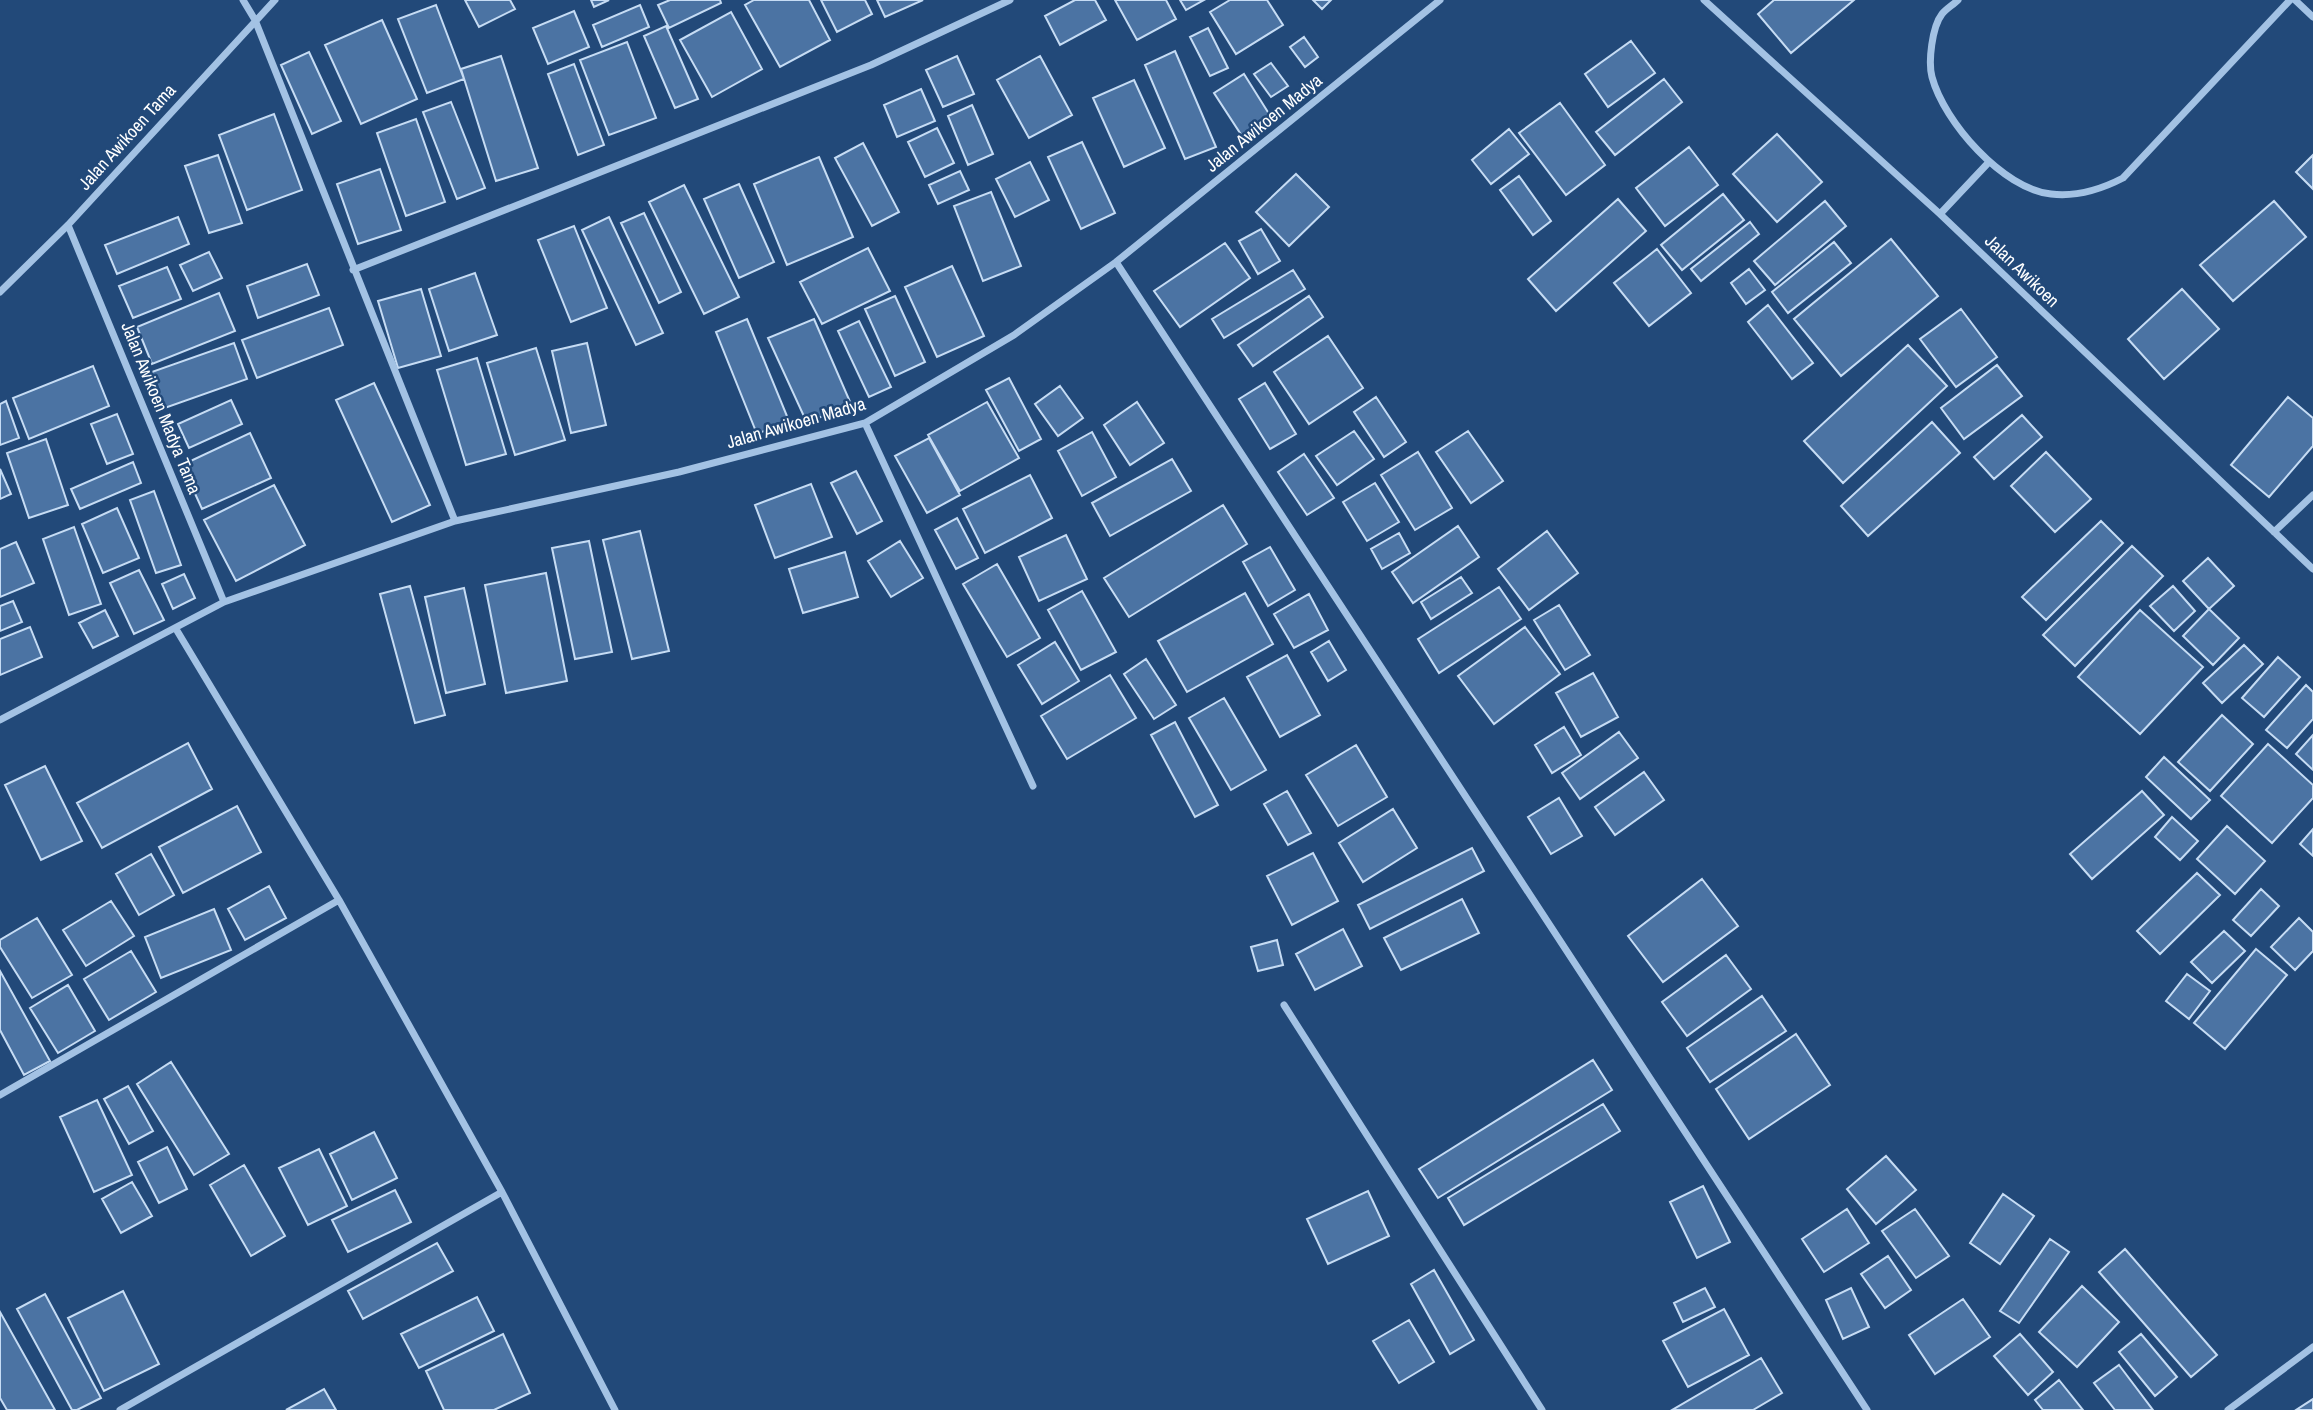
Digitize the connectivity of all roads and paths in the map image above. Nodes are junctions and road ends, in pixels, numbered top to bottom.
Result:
1 (243, 0) edge
2 (275, 0) edge
3 (1010, 0) edge
4 (1440, 0) edge
5 (1704, 0) edge
6 (1958, 0) edge
7 (2293, 0) edge
8 (2313, 17) edge
9 (255, 20) junction
10 (1989, 162) junction
11 (1940, 214) junction
12 (68, 225) junction
13 (1116, 262) junction
14 (353, 270) junction
15 (0, 292) edge
16 (865, 423) junction
17 (2313, 495) edge
18 (455, 521) junction
19 (2274, 532) junction
20 (2313, 569) edge
21 (224, 602) junction
22 (176, 629) junction
23 (0, 720) edge
24 (1033, 786) dead end
25 (339, 900) junction
26 (1284, 1005) dead end
27 (0, 1095) edge
28 (502, 1192) junction
29 (2313, 1347) edge
30 (120, 1410) edge
31 (615, 1410) edge
32 (1542, 1410) edge
33 (1867, 1410) edge
34 (2228, 1410) edge

1 - 9 street
2 - 9 street, Jalan Awikoen Tama
3 - 14 street
4 - 13 street, Jalan Awikoen Madya
5 - 11 street, Jalan Awikoen
6 - 10 street
7 - 8 street
7 - 10 street
9 - 12 street, Jalan Awikoen Tama
9 - 14 street
10 - 11 street
11 - 19 street, Jalan Awikoen
12 - 15 street, Jalan Awikoen Tama
12 - 21 street, Jalan Awikoen Madya Tama
13 - 16 street, Jalan Awikoen Madya
13 - 33 street
14 - 18 street
16 - 18 street, Jalan Awikoen Madya
16 - 24 street
17 - 19 street
18 - 21 street, Jalan Awikoen Madya
19 - 20 street, Jalan Awikoen
21 - 22 street, Jalan Awikoen Madya
22 - 23 street, Jalan Awikoen Madya
22 - 25 street
25 - 27 street
25 - 28 street
26 - 32 street
28 - 30 street
28 - 31 street
29 - 34 street

